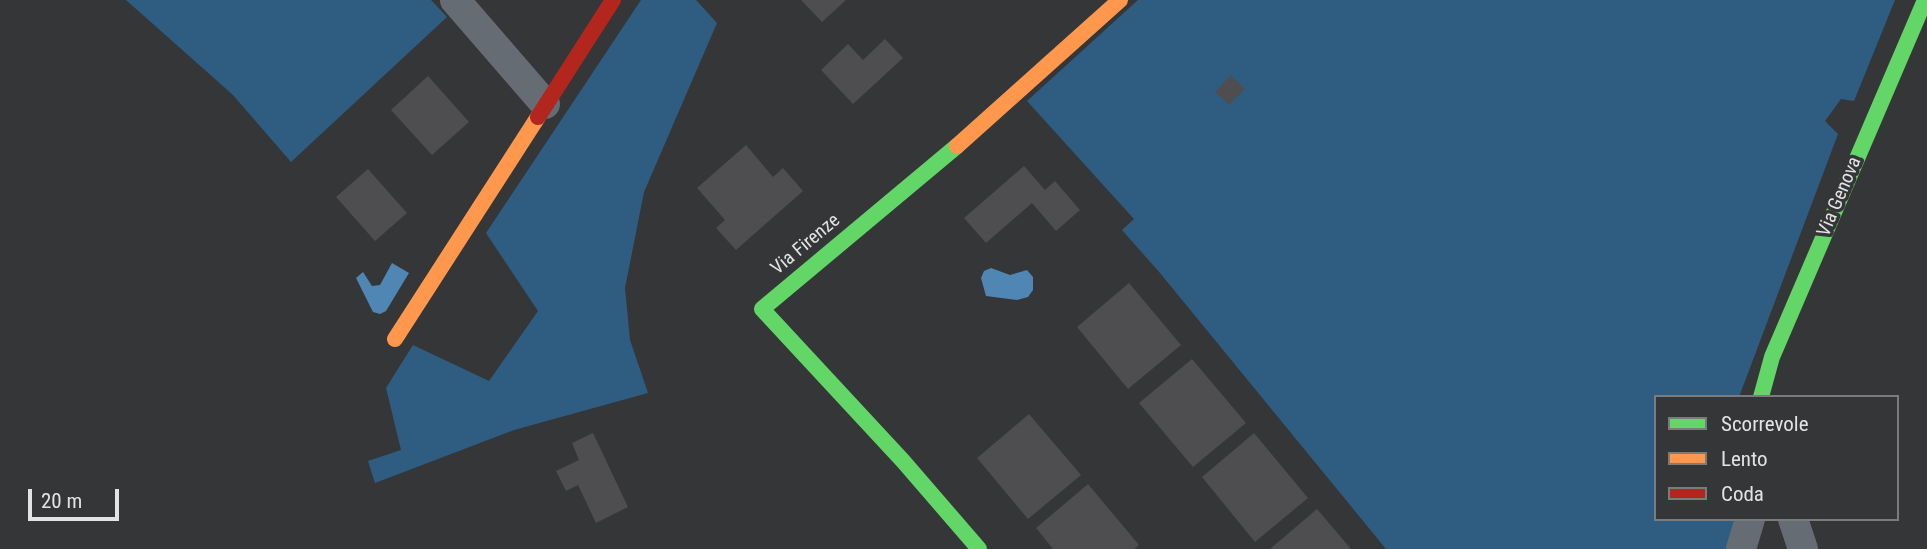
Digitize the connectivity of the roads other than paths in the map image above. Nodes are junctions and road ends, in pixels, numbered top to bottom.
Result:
1 (455, 0) edge
2 (612, 0) edge
3 (1120, 0) edge
4 (1925, 0) edge
5 (545, 104) junction
6 (395, 339) dead end
7 (1762, 395) edge
8 (1749, 521) edge
9 (1794, 521) edge
10 (979, 549) edge
11 (1741, 549) edge
12 (1803, 549) edge

1 - 5 street
2 - 5 street
3 - 10 street, Via Firenze
4 - 7 street, Via Genova
5 - 6 street
8 - 11 street
9 - 12 street

